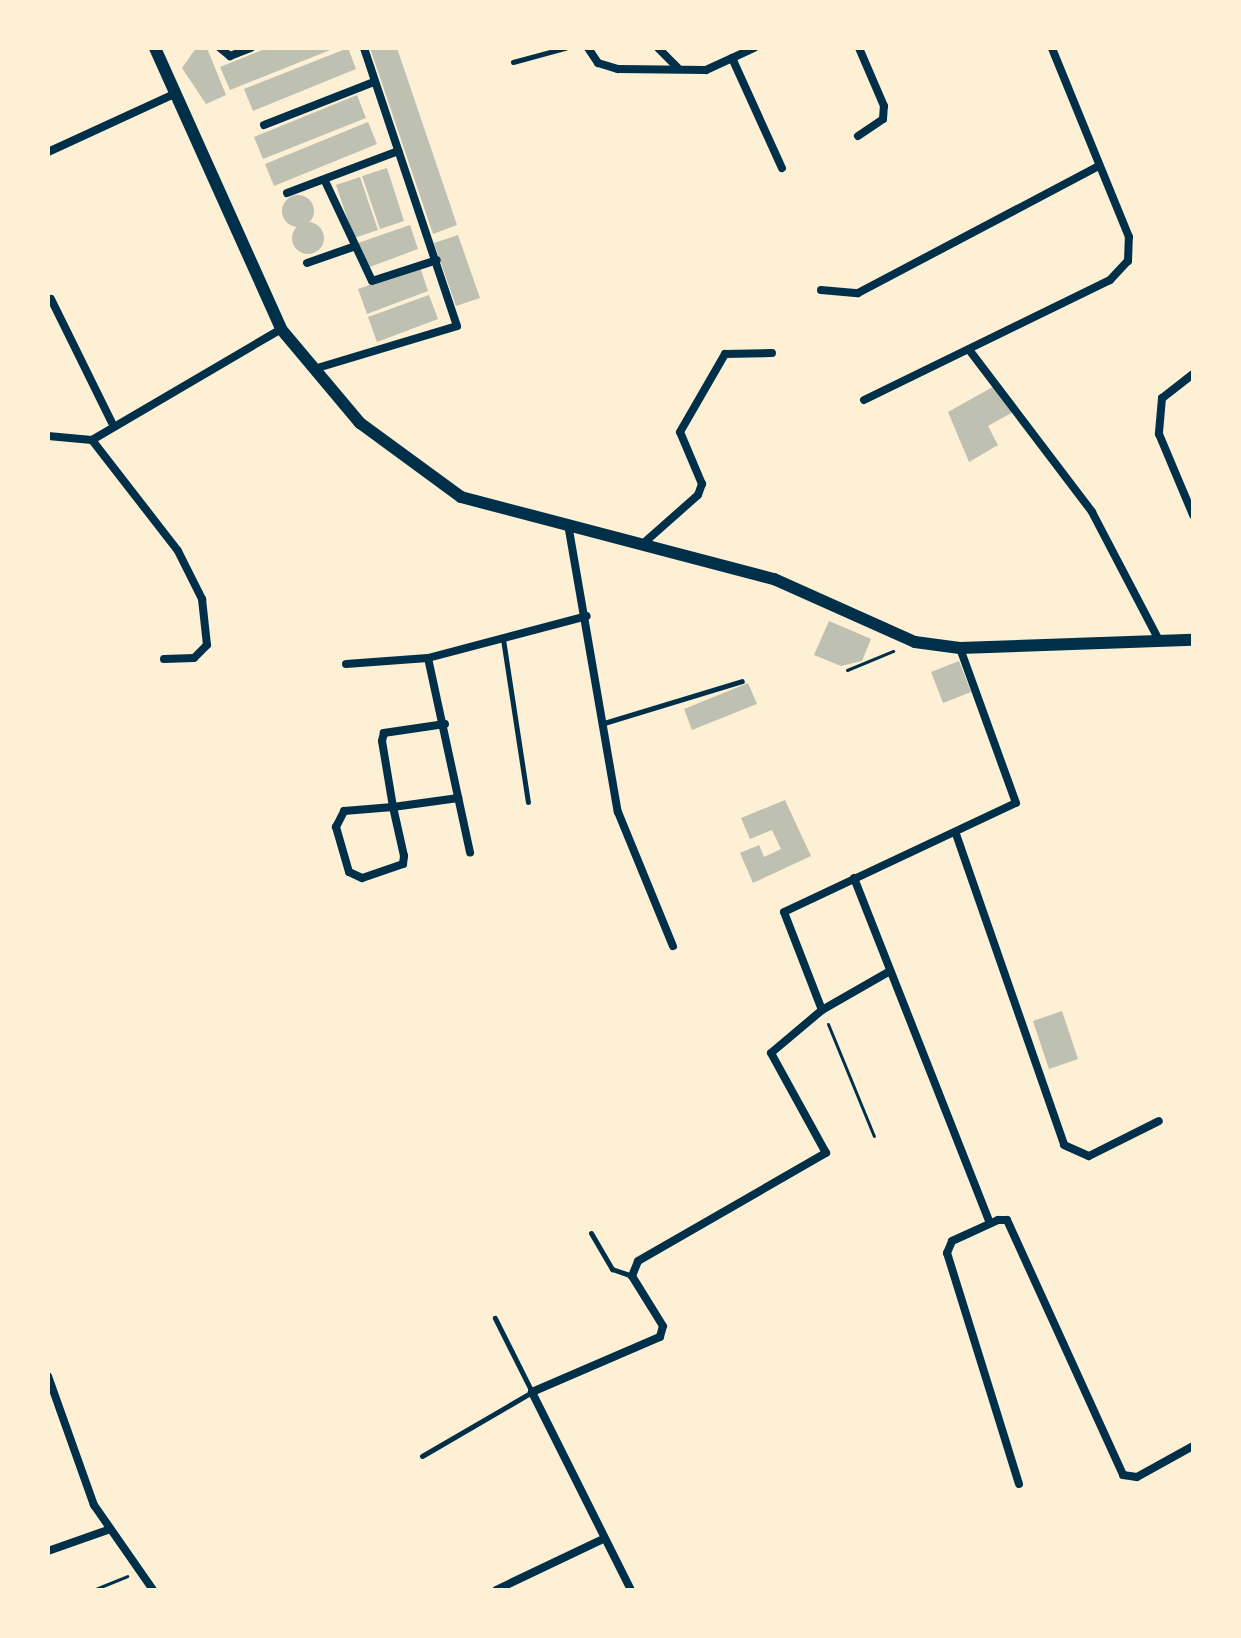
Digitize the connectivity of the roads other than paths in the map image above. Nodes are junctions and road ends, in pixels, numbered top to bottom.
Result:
1 (220, 48) edge
2 (251, 48) edge
3 (364, 48) edge
4 (565, 48) edge
5 (588, 48) edge
6 (658, 48) edge
7 (754, 48) edge
8 (859, 48) edge
9 (1052, 48) edge
10 (160, 49) edge
11 (732, 58) junction
12 (513, 62) dead end
13 (678, 68) junction
14 (374, 82) junction
15 (176, 93) junction
16 (264, 125) dead end
17 (858, 136) dead end
18 (398, 151) junction
19 (48, 152) edge
20 (1097, 167) junction
21 (782, 168) dead end
22 (325, 181) junction
23 (287, 193) dead end
24 (353, 247) junction
25 (437, 260) junction
26 (307, 263) dead end
27 (821, 290) dead end
28 (51, 299) dead end
29 (281, 329) junction
30 (970, 351) junction
31 (772, 353) dead end
32 (314, 369) junction
33 (1193, 374) edge
34 (864, 400) dead end
35 (112, 423) junction
36 (48, 436) edge
37 (92, 440) junction
38 (1193, 515) edge
39 (568, 524) junction
40 (646, 541) junction
41 (587, 616) junction
42 (503, 639) junction
43 (1193, 640) edge
44 (1160, 642) junction
45 (960, 648) junction
46 (428, 658) junction
47 (164, 659) dead end
48 (346, 664) dead end
49 (742, 681) dead end
50 (604, 723) junction
51 (445, 724) junction
52 (458, 798) junction
53 (528, 802) dead end
54 (393, 807) junction
55 (956, 834) junction
56 (470, 853) dead end
57 (854, 878) junction
58 (673, 946) dead end
59 (890, 971) junction
60 (822, 1010) junction
61 (1159, 1121) dead end
62 (990, 1223) junction
63 (591, 1233) dead end
64 (632, 1276) junction
65 (495, 1318) dead end
66 (48, 1376) edge
67 (532, 1392) junction
68 (1193, 1446) edge
69 (422, 1456) dead end
70 (1019, 1484) dead end
71 (108, 1530) junction
72 (603, 1539) junction
73 (48, 1551) edge
74 (153, 1590) edge
75 (496, 1590) edge
76 (631, 1590) edge

1 - 2 street
3 - 14 street
4 - 12 lane
5 - 13 street
6 - 13 street
7 - 11 street
8 - 17 street
9 - 20 street
10 - 15 street
11 - 13 street
11 - 21 street
14 - 16 street
14 - 18 street
15 - 19 street
15 - 29 street
18 - 22 street
18 - 25 street
20 - 27 street
20 - 30 street
22 - 23 street
22 - 24 street
24 - 25 street
24 - 26 street
25 - 32 street
28 - 35 street
29 - 32 street
29 - 35 street
30 - 34 street
30 - 44 street
31 - 40 street
32 - 39 street
33 - 38 street
35 - 37 street
36 - 37 street
37 - 47 street
39 - 40 street
39 - 41 street
40 - 45 street
41 - 42 street
41 - 50 street
42 - 46 street
42 - 53 lane
43 - 44 street
44 - 45 street
45 - 55 street
46 - 48 street
46 - 51 street
49 - 50 lane
50 - 58 street
51 - 52 street
51 - 54 street
52 - 54 street
52 - 56 street
54 - 54 street
55 - 57 street
55 - 61 street
57 - 59 street
57 - 60 street
59 - 60 street
59 - 62 street
60 - 64 street
62 - 68 street
62 - 70 street
63 - 64 lane
64 - 67 street
65 - 67 lane
66 - 71 street
67 - 69 lane
67 - 72 street
71 - 73 street
71 - 74 street
72 - 75 street
72 - 76 street

